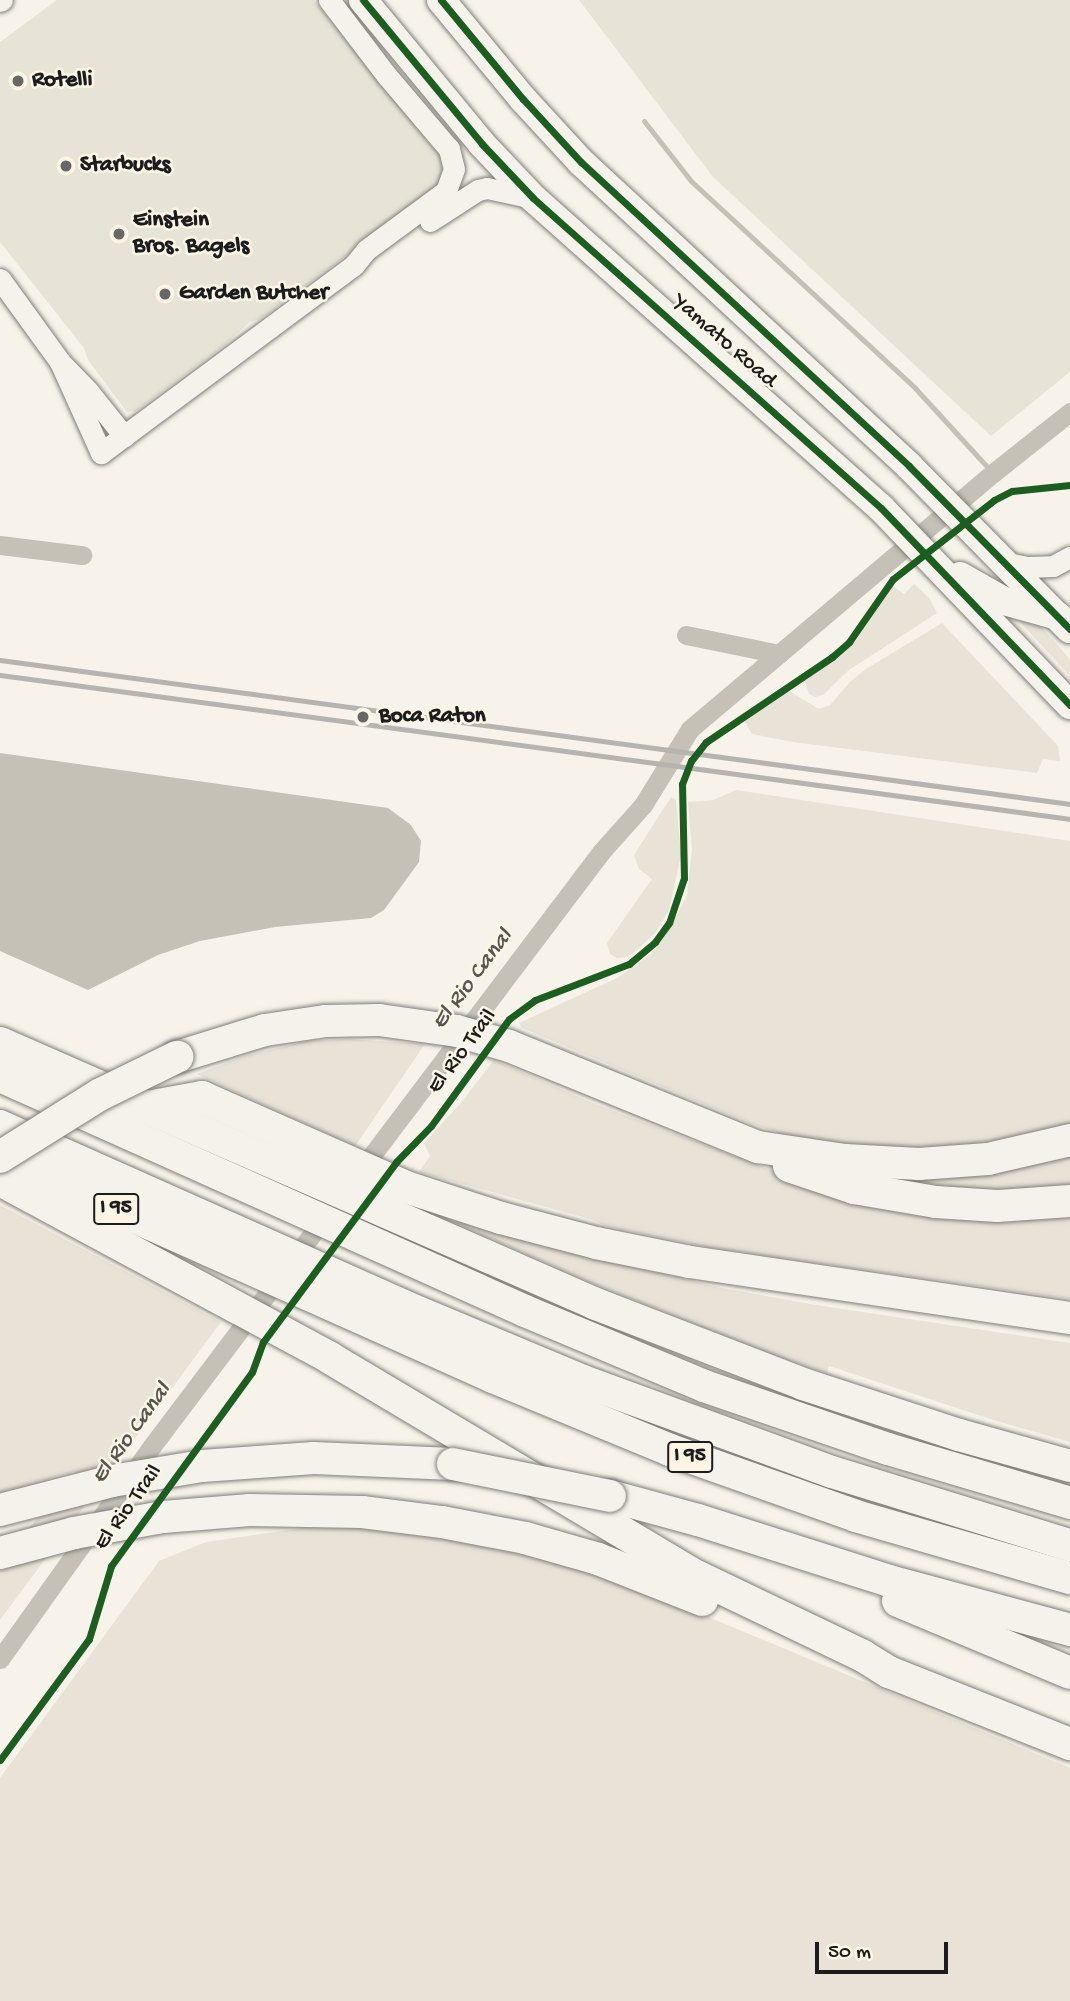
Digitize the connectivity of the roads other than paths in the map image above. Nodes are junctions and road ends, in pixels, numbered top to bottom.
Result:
1 (329, 0) edge
2 (363, 0) edge
3 (441, 0) edge
4 (533, 198) junction
5 (354, 265) junction
6 (0, 279) edge
7 (60, 362) junction
8 (124, 436) junction
9 (1070, 557) edge
10 (933, 561) junction
11 (1007, 563) junction
12 (1066, 617) edge
13 (1070, 705) edge
14 (0, 1042) edge
15 (0, 1076) edge
16 (0, 1126) edge
17 (1070, 1140) edge
18 (758, 1147) junction
19 (0, 1157) edge
20 (306, 1161) junction
21 (0, 1180) edge
22 (1070, 1201) edge
23 (241, 1249) junction
24 (332, 1289) junction
25 (1070, 1318) edge
26 (1070, 1466) edge
27 (1070, 1503) edge
28 (0, 1510) edge
29 (1070, 1545) edge
30 (783, 1547) junction
31 (7, 1551) edge
32 (1070, 1578) edge
33 (1070, 1630) edge
34 (889, 1672) junction
35 (1070, 1673) edge
36 (1070, 1744) edge

1 - 5 street
2 - 4 main road, Yamato Road
3 - 11 main road, Yamato Road
4 - 5 street
4 - 10 main road, Yamato Road
5 - 8 street
6 - 7 street
7 - 8 street
7 - 8 street
9 - 11 street
10 - 12 main road
10 - 13 main road, Yamato Road
11 - 12 main road, Yamato Road
14 - 20 highway
15 - 27 highway
16 - 23 highway
17 - 18 highway
18 - 19 highway, bridge
18 - 22 highway
19 - 23 highway, I 95
20 - 25 highway
20 - 26 highway
21 - 34 highway
23 - 24 highway, I 95
24 - 29 highway
24 - 32 highway, I 95
28 - 30 highway, bridge
30 - 33 highway
30 - 35 highway
31 - 34 highway
34 - 36 highway

